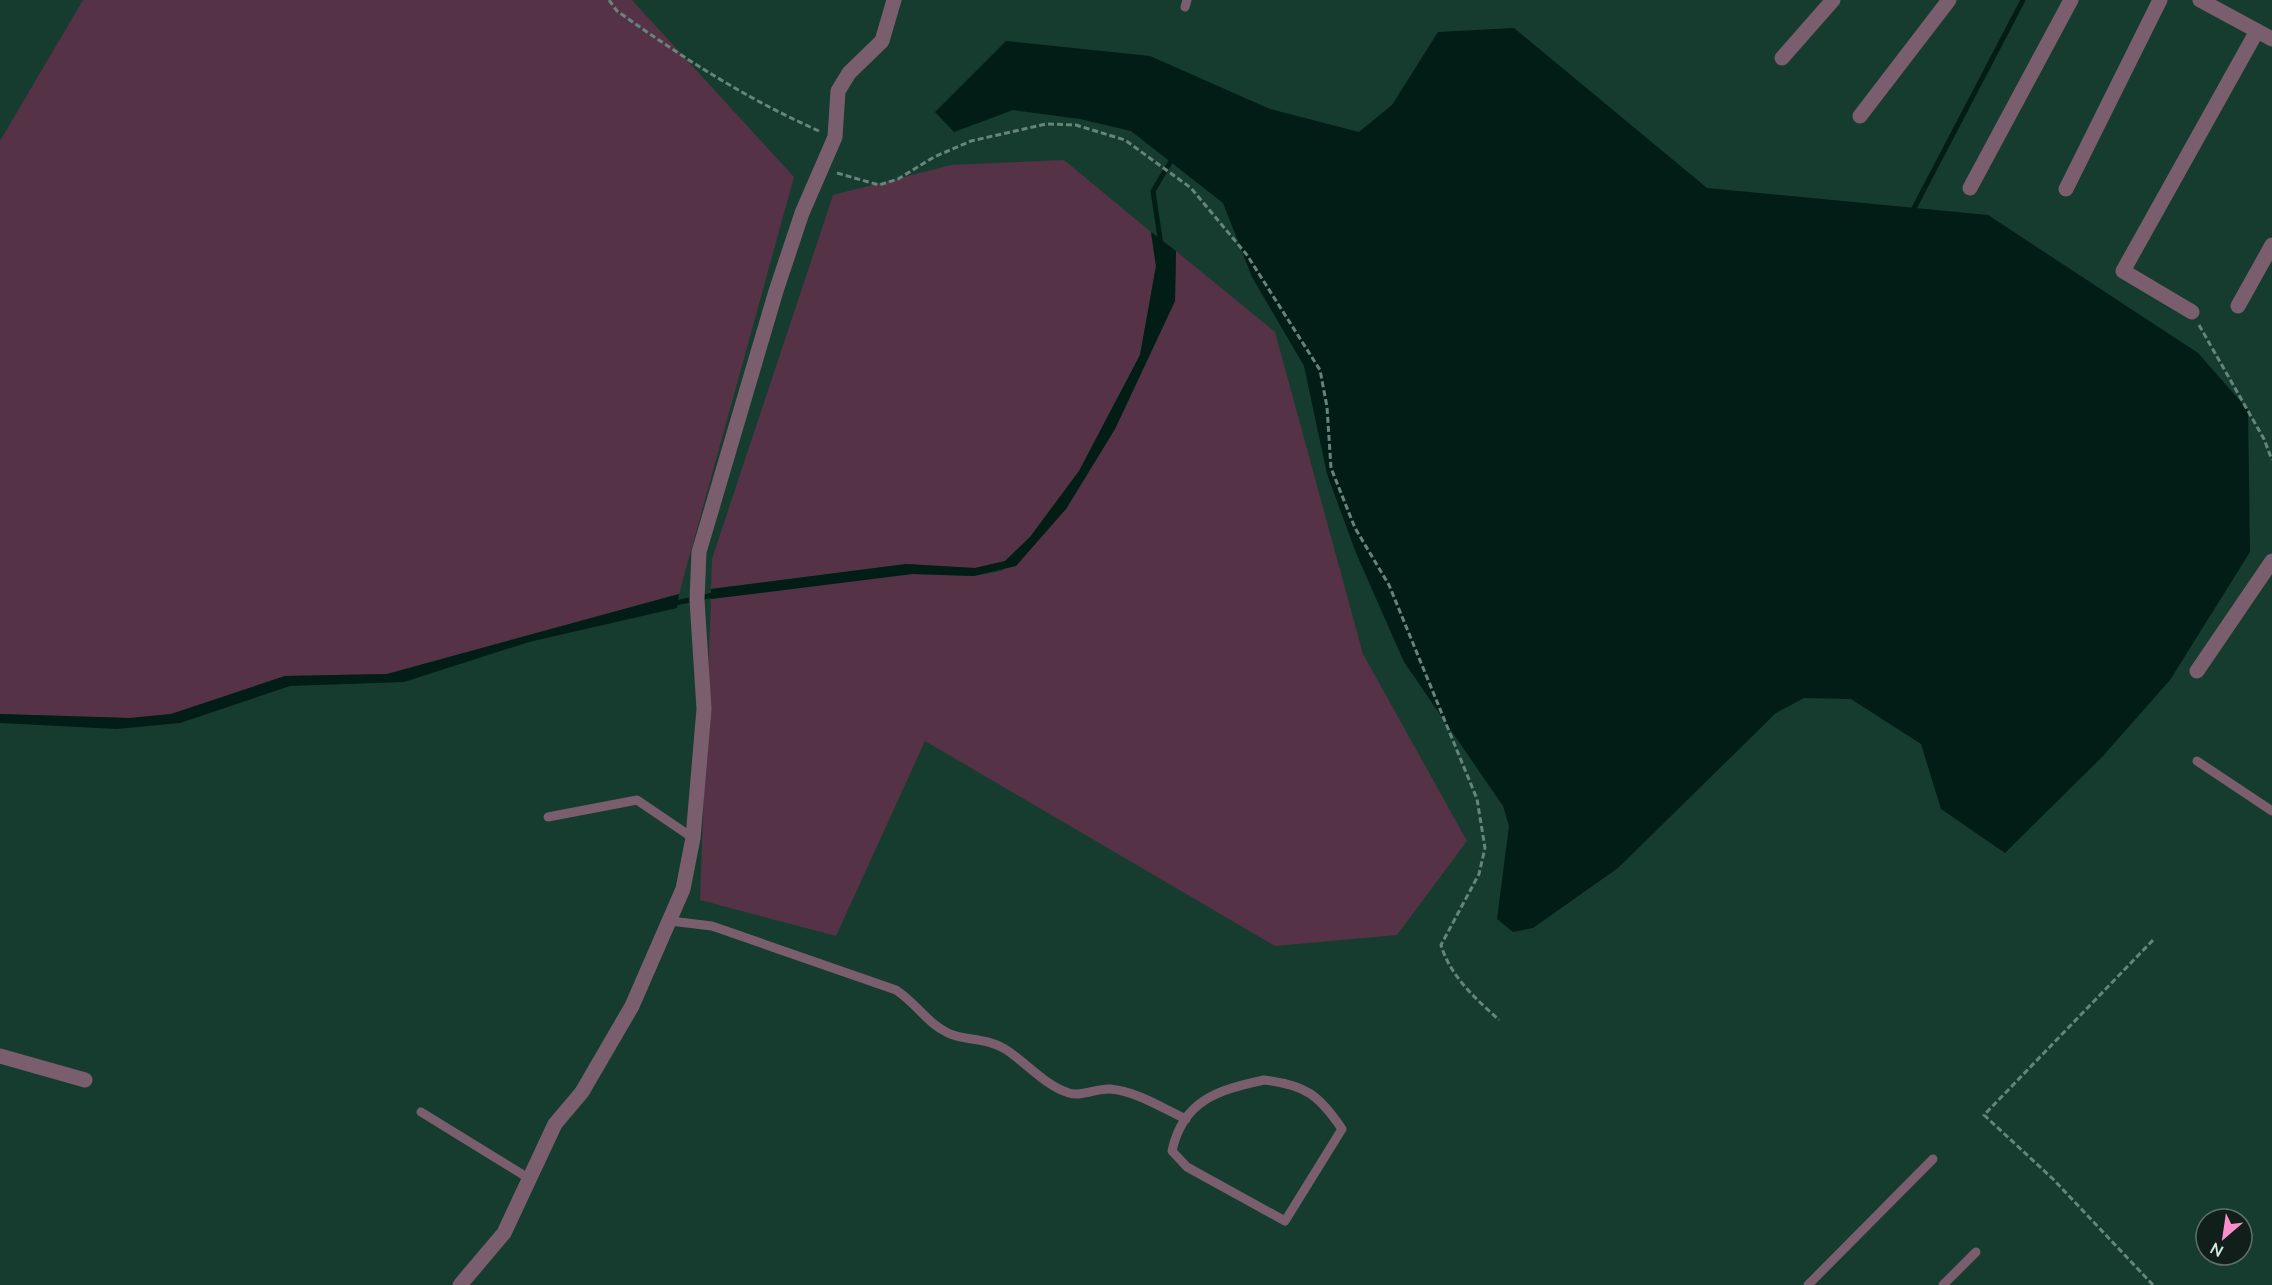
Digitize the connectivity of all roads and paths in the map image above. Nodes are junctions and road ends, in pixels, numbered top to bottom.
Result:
1 (609, 0) edge
2 (894, 0) edge
3 (1833, 0) edge
4 (1949, 0) edge
5 (2072, 0) edge
6 (2160, 0) edge
7 (2200, 0) edge
8 (2257, 31) junction
9 (2272, 39) edge
10 (1782, 58) dead end
11 (1860, 116) dead end
12 (835, 137) junction
13 (835, 172) dead end
14 (1970, 188) dead end
15 (2066, 189) dead end
16 (2272, 245) edge
17 (2238, 306) dead end
18 (2192, 312) joint
19 (2272, 460) edge
20 (2272, 561) edge
21 (2197, 671) dead end
22 (2197, 760) dead end
23 (2272, 811) edge
24 (548, 817) dead end
25 (693, 838) junction
26 (670, 921) junction
27 (2155, 938) dead end
28 (1498, 1020) dead end
29 (0, 1056) edge
30 (85, 1080) dead end
31 (421, 1112) dead end
32 (1186, 1119) junction
33 (1933, 1159) dead end
34 (530, 1179) junction
35 (1976, 1252) dead end
36 (460, 1285) edge
37 (1808, 1285) edge
38 (1942, 1285) edge
39 (2153, 1285) edge

1 - 12 path
2 - 12 street
3 - 10 street
4 - 11 street
5 - 14 street
6 - 15 street
7 - 8 street
8 - 9 street
8 - 18 street
12 - 25 street
13 - 28 path
16 - 17 street
18 - 19 path
20 - 21 street
22 - 23 lane
24 - 25 lane
25 - 26 street
26 - 32 lane
26 - 34 street
27 - 39 path
29 - 30 street
31 - 34 lane
32 - 32 lane
33 - 37 lane
34 - 36 street
35 - 38 lane

